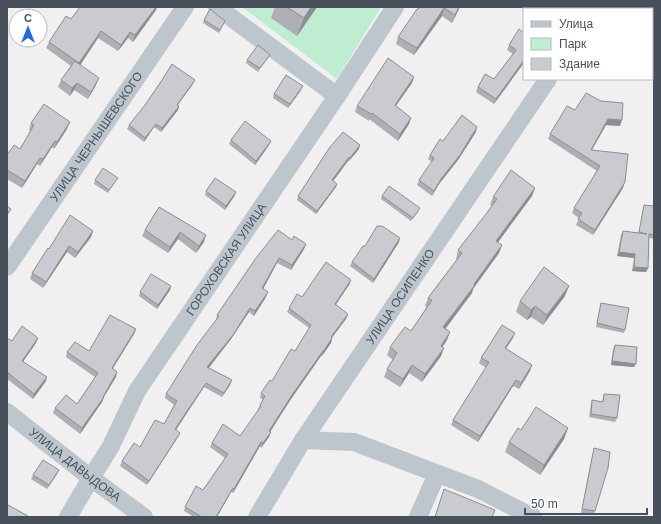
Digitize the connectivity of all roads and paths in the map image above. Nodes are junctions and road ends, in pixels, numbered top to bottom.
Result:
1 (185, 7) edge
2 (217, 7) edge
3 (395, 7) edge
4 (547, 80) edge
5 (337, 96) junction
6 (7, 267) edge
7 (7, 412) edge
8 (303, 440) junction
9 (437, 474) junction
10 (90, 478) junction
11 (68, 517) edge
12 (144, 517) edge
13 (257, 517) edge
14 (418, 517) edge
15 (533, 517) edge

1 - 6 street, УЛИЦА ЧЕРНЫШЕВСКОГО
2 - 5 street
3 - 5 street, ГОРОХОВСКАЯ УЛИЦА
4 - 8 street, УЛИЦА ОСИПЕНКО
5 - 10 street, ГОРОХОВСКАЯ УЛИЦА
7 - 10 street, УЛИЦА ДАВЫДОВА
8 - 9 street
8 - 13 street, УЛИЦА ОСИПЕНКО
9 - 14 street
9 - 15 street
10 - 11 street, ГОРОХОВСКАЯ УЛИЦА
10 - 12 street, УЛИЦА ДАВЫДОВА

